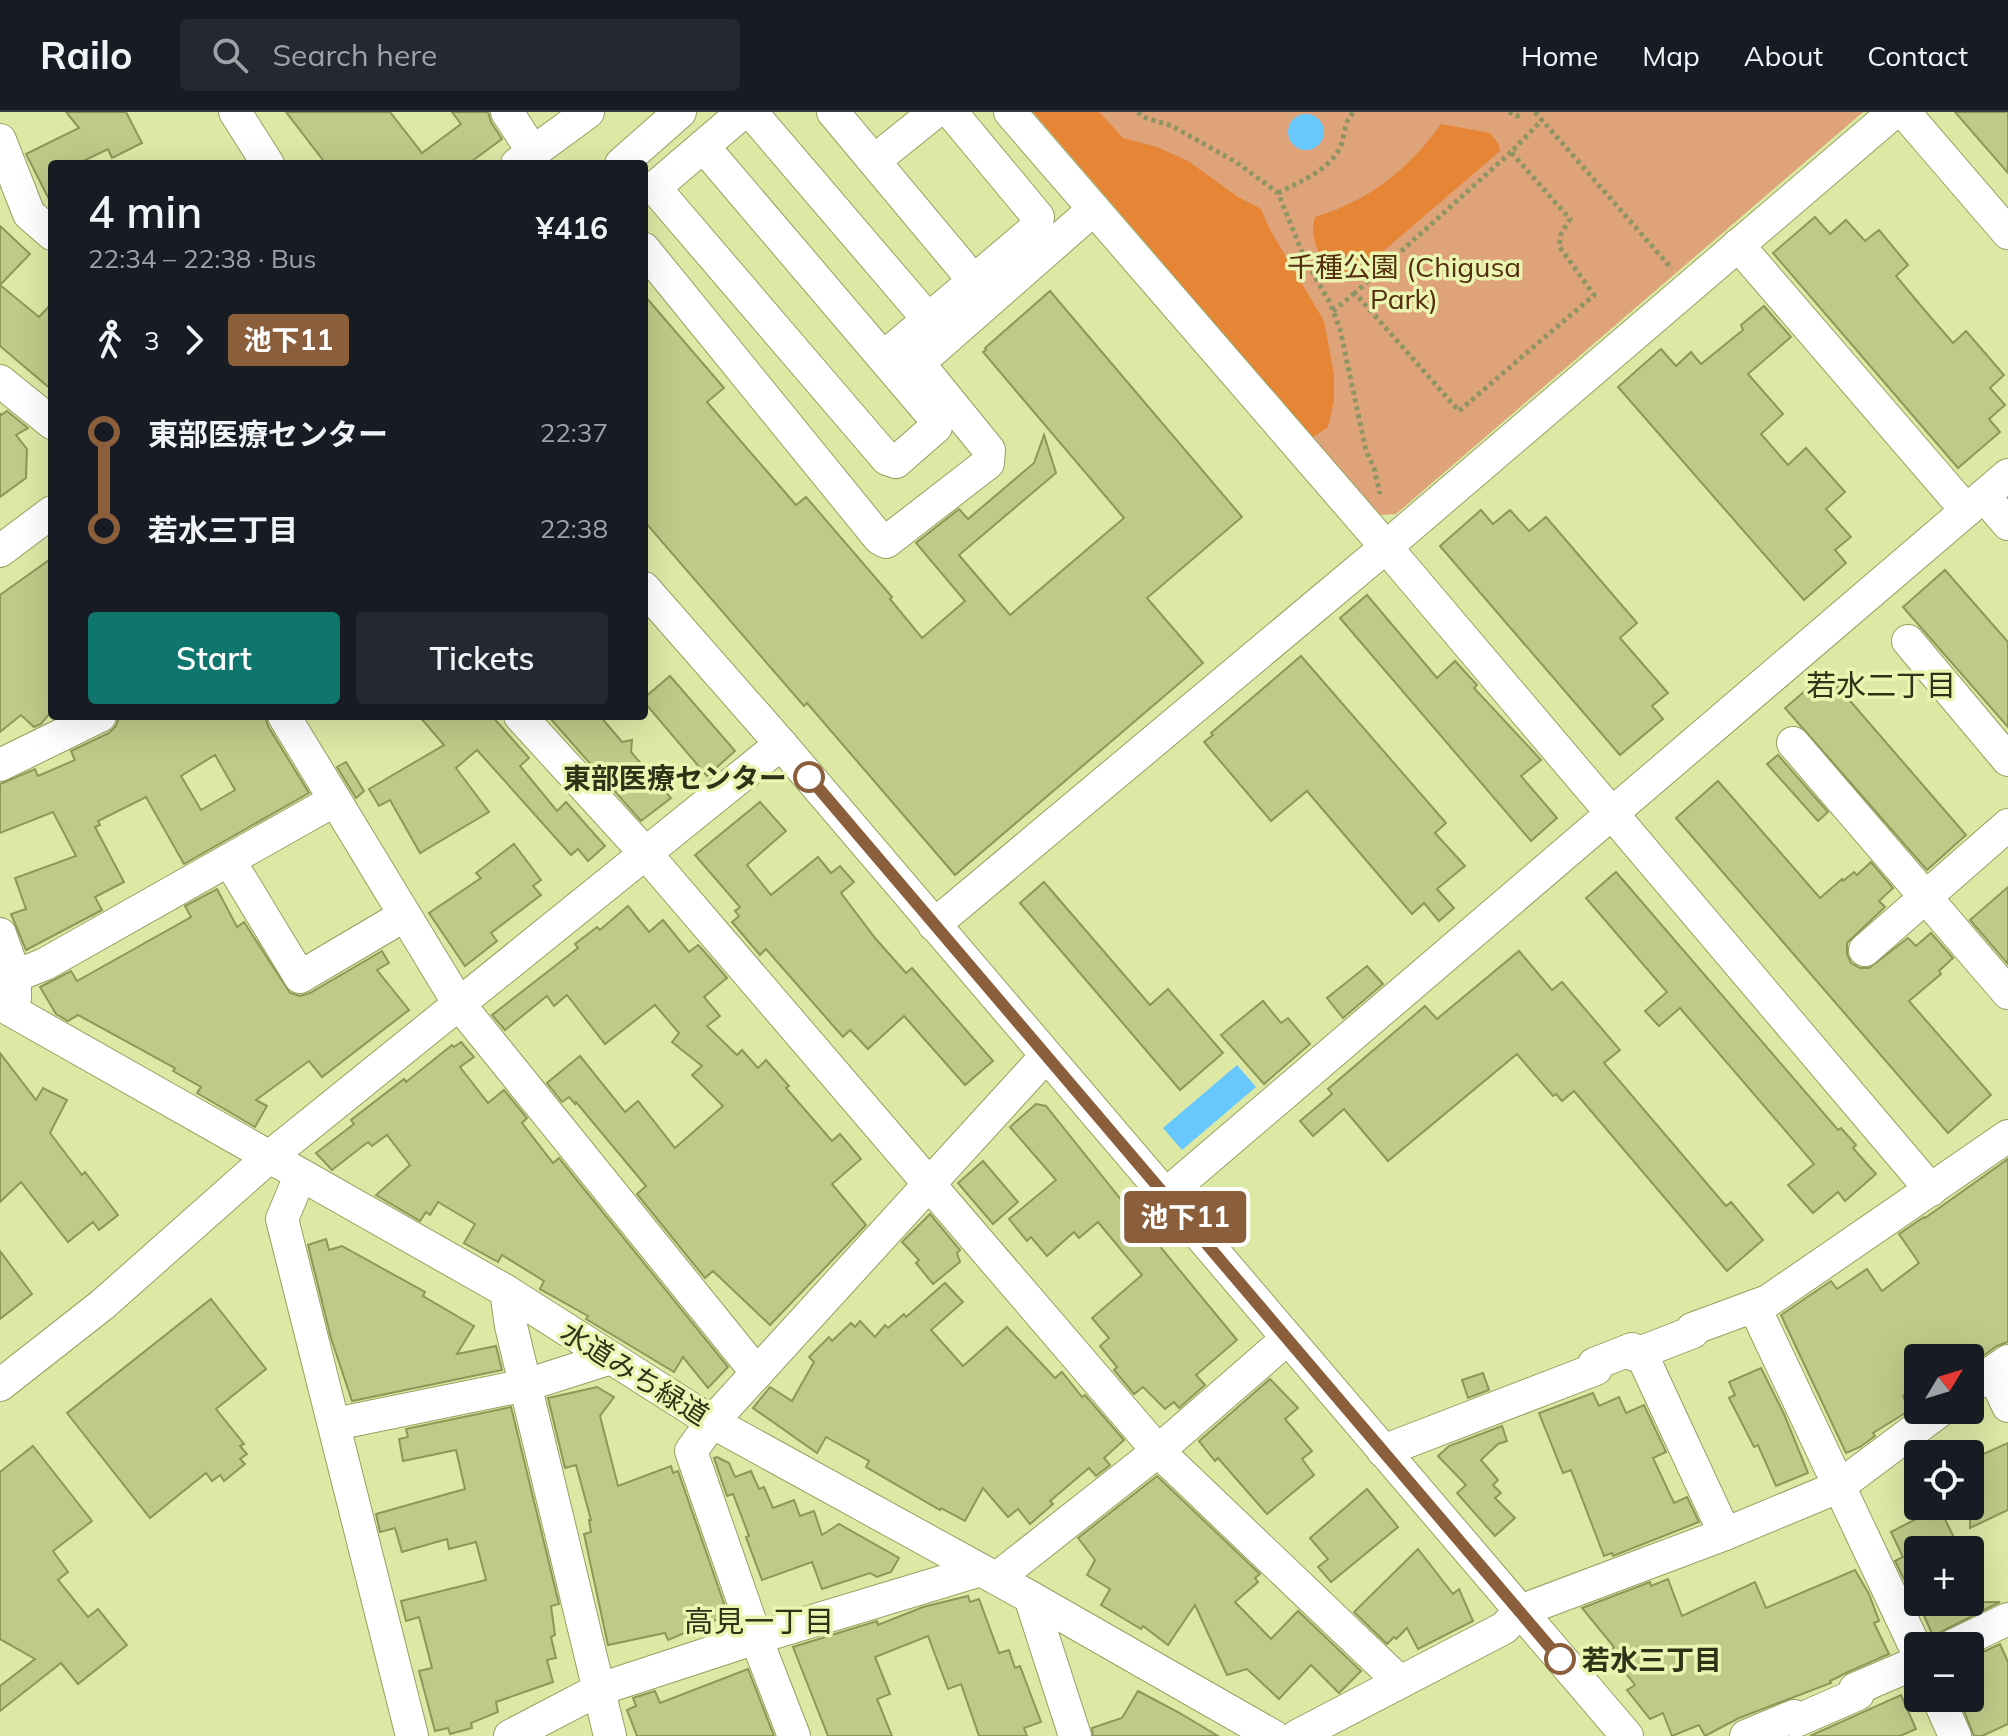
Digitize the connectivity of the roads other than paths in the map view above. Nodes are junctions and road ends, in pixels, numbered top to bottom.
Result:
1 (235, 112) edge
2 (507, 112) edge
3 (588, 112) edge
4 (680, 112) edge
5 (751, 112) edge
6 (833, 112) edge
7 (935, 112) edge
8 (951, 112) edge
9 (1010, 112) edge
10 (1894, 112) edge
11 (1904, 112) edge
12 (721, 125) edge
13 (0, 140) edge
14 (525, 158) edge
15 (265, 160) edge
16 (626, 160) edge
17 (874, 161) junction
18 (1094, 209) junction
19 (48, 231) edge
20 (2008, 233) edge
21 (1738, 245) junction
22 (648, 254) edge
23 (974, 281) junction
24 (928, 319) junction
25 (884, 357) junction
26 (0, 381) edge
27 (48, 420) edge
28 (1986, 494) edge
29 (48, 515) edge
30 (2008, 524) edge
31 (1386, 547) junction
32 (0, 551) edge
33 (648, 593) edge
34 (1908, 641) dead end
35 (92, 720) edge
36 (286, 720) edge
37 (524, 720) edge
38 (1793, 743) dead end
39 (781, 744) junction
40 (2008, 760) edge
41 (0, 765) edge
42 (335, 800) junction
43 (1611, 812) junction
44 (2008, 825) edge
45 (647, 855) junction
46 (229, 860) junction
47 (1926, 897) junction
48 (405, 915) junction
49 (934, 925) junction
50 (0, 934) edge
51 (1865, 950) dead end
52 (2008, 993) edge
53 (10, 998) edge
54 (459, 1004) junction
55 (1046, 1056) junction
56 (2008, 1136) edge
57 (268, 1158) junction
58 (300, 1176) junction
59 (929, 1187) junction
60 (1931, 1190) junction
61 (1157, 1201) junction
62 (506, 1291) junction
63 (1754, 1306) junction
64 (1287, 1339) junction
65 (1641, 1353) junction
66 (611, 1358) junction
67 (757, 1373) junction
68 (1990, 1374) edge
69 (0, 1385) edge
70 (526, 1385) junction
71 (2008, 1406) edge
72 (712, 1422) junction
73 (335, 1424) junction
74 (1922, 1424) edge
75 (1158, 1451) junction
76 (1383, 1451) junction
77 (1838, 1487) junction
78 (1725, 1534) junction
79 (989, 1574) junction
80 (1030, 1597) junction
81 (1520, 1611) junction
82 (2008, 1619) edge
83 (1908, 1632) edge
84 (1981, 1632) edge
85 (756, 1638) junction
86 (1904, 1668) edge
87 (1400, 1682) junction
88 (600, 1689) junction
89 (1944, 1712) edge
90 (412, 1736) edge
91 (510, 1736) edge
92 (610, 1736) edge
93 (794, 1736) edge
94 (1075, 1736) edge
95 (1273, 1736) edge
96 (1297, 1736) edge
97 (1627, 1736) edge
98 (1746, 1736) edge
99 (1955, 1736) edge

1 - 15 street
2 - 14 street
3 - 14 street
4 - 16 street
5 - 24 street
6 - 17 street
7 - 17 street
8 - 23 street
9 - 18 street
10 - 21 street
11 - 20 street
12 - 25 street
12 - 25 street
13 - 19 street
17 - 23 street
18 - 22 street
18 - 31 street
21 - 28 street
21 - 31 street
23 - 24 street
24 - 25 street
26 - 27 street
28 - 30 street
28 - 43 street
29 - 32 street
31 - 43 street
31 - 49 street
33 - 39 street
34 - 40 street
35 - 41 street
36 - 42 street
37 - 45 street
38 - 47 street
39 - 45 street
39 - 49 street
42 - 46 street
42 - 48 street
43 - 60 street
43 - 61 street
44 - 47 street
45 - 54 street
45 - 59 street
46 - 48 street
46 - 53 street
47 - 51 street
47 - 52 street
48 - 54 street
49 - 55 street
50 - 53 street
53 - 57 street, 水道みち緑道
54 - 57 street
54 - 67 street
55 - 59 street
55 - 61 street
56 - 60 street
57 - 58 street, 水道みち緑道
57 - 69 street
58 - 62 street, 水道みち緑道
58 - 73 street
59 - 67 street
59 - 75 street
60 - 63 street
61 - 64 street
62 - 66 street, 水道みち緑道
62 - 70 street
63 - 65 street
63 - 77 street
64 - 75 street
64 - 76 street
65 - 76 street
65 - 78 street
66 - 70 street
66 - 72 street, 水道みち緑道
67 - 72 street
68 - 71 street
70 - 73 street
70 - 88 street
72 - 79 street, 水道みち緑道
72 - 85 street
73 - 90 street
74 - 77 street
75 - 79 street
75 - 87 street
76 - 81 street
77 - 78 street
77 - 83 street
78 - 81 street
79 - 80 street, 水道みち緑道
79 - 85 street
80 - 94 street
80 - 95 street, 水道みち緑道
81 - 87 street
81 - 97 street
82 - 84 street
85 - 88 street
85 - 93 street
86 - 98 street
87 - 96 street
88 - 91 street
88 - 92 street
89 - 99 street

